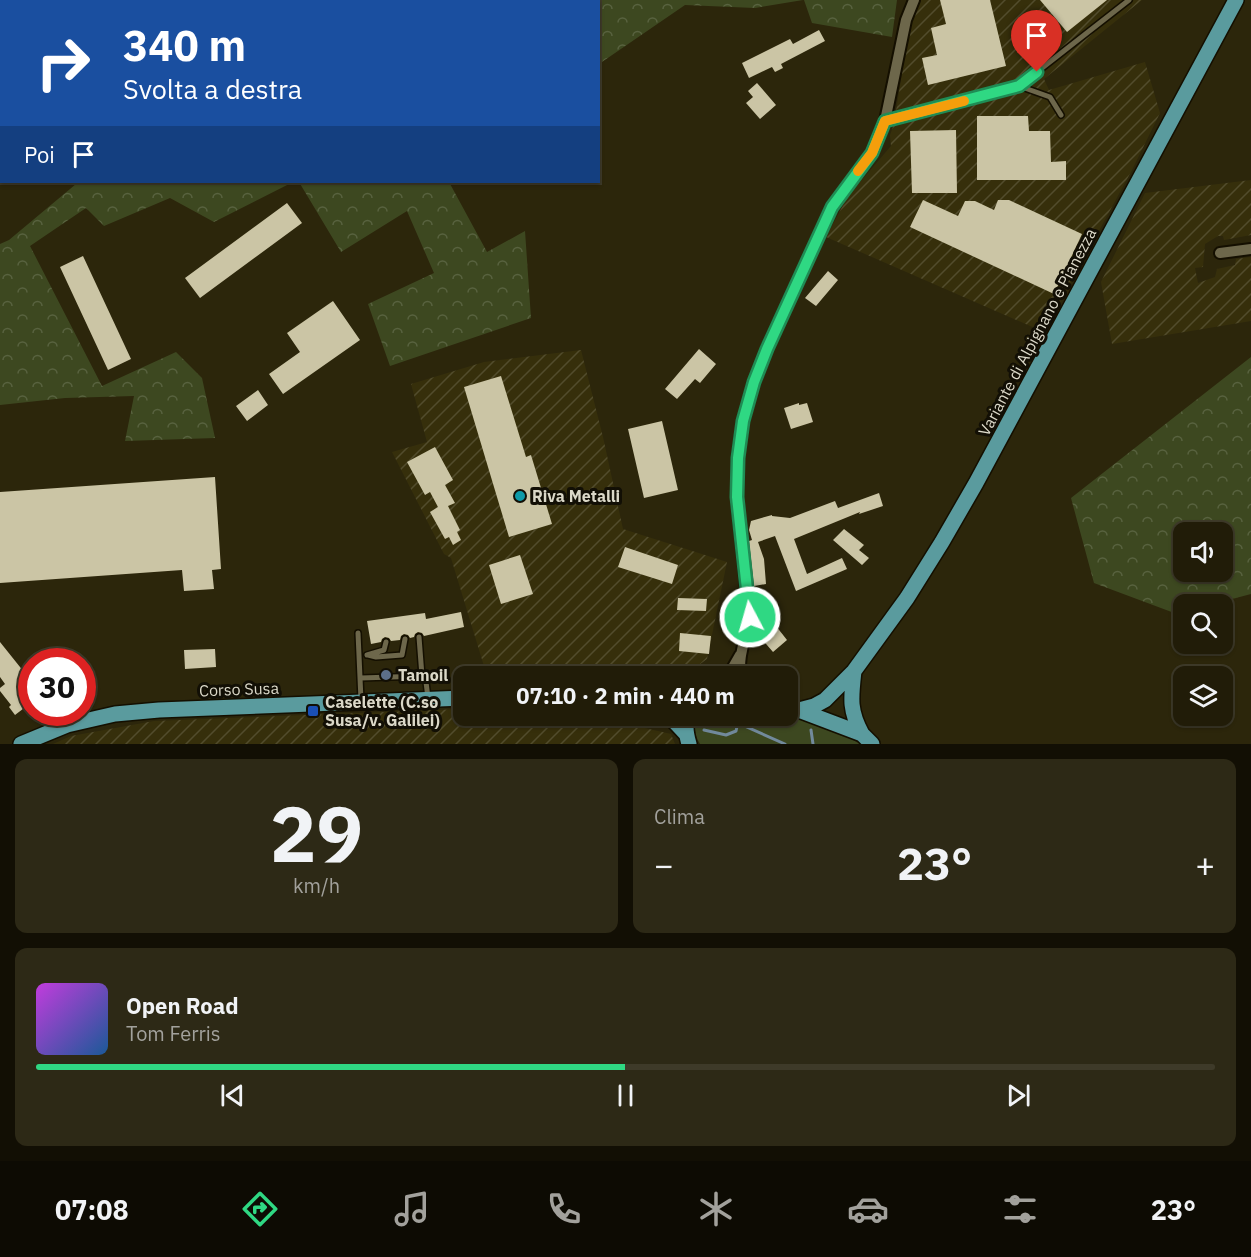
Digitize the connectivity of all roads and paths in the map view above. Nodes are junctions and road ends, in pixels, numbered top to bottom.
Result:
1 (914, 0) edge
2 (1129, 0) edge
3 (1236, 0) edge
4 (1019, 86) junction
5 (1061, 115) dead end
6 (885, 121) junction
7 (1251, 249) edge
8 (1220, 253) dead end
9 (358, 633) dead end
10 (419, 637) dead end
11 (405, 639) dead end
12 (386, 642) dead end
13 (742, 652) junction
14 (368, 655) junction
15 (359, 656) junction
16 (734, 666) edge
17 (741, 666) edge
18 (854, 671) junction
19 (422, 676) junction
20 (361, 678) junction
21 (429, 699) junction
22 (453, 699) edge
23 (361, 702) junction
24 (798, 708) edge
25 (798, 710) edge
26 (678, 726) edge
27 (688, 739) edge
28 (867, 739) edge
29 (21, 744) edge

1 - 6 street
2 - 4 lane
3 - 18 main road, Variante di Alpignano e Pianezza
4 - 5 lane
4 - 6 lane
6 - 13 street
7 - 8 street
9 - 15 lane
10 - 19 lane
11 - 14 lane
12 - 14 lane
13 - 16 street
13 - 17 street
14 - 15 lane
15 - 20 lane
18 - 24 main road, Variante di Alpignano e Pianezza
18 - 28 main road
19 - 20 lane
19 - 21 lane
20 - 23 lane
21 - 22 main road, Corso Susa
21 - 23 main road, Corso Susa
23 - 29 main road, Corso Susa
25 - 28 main road
26 - 27 main road

